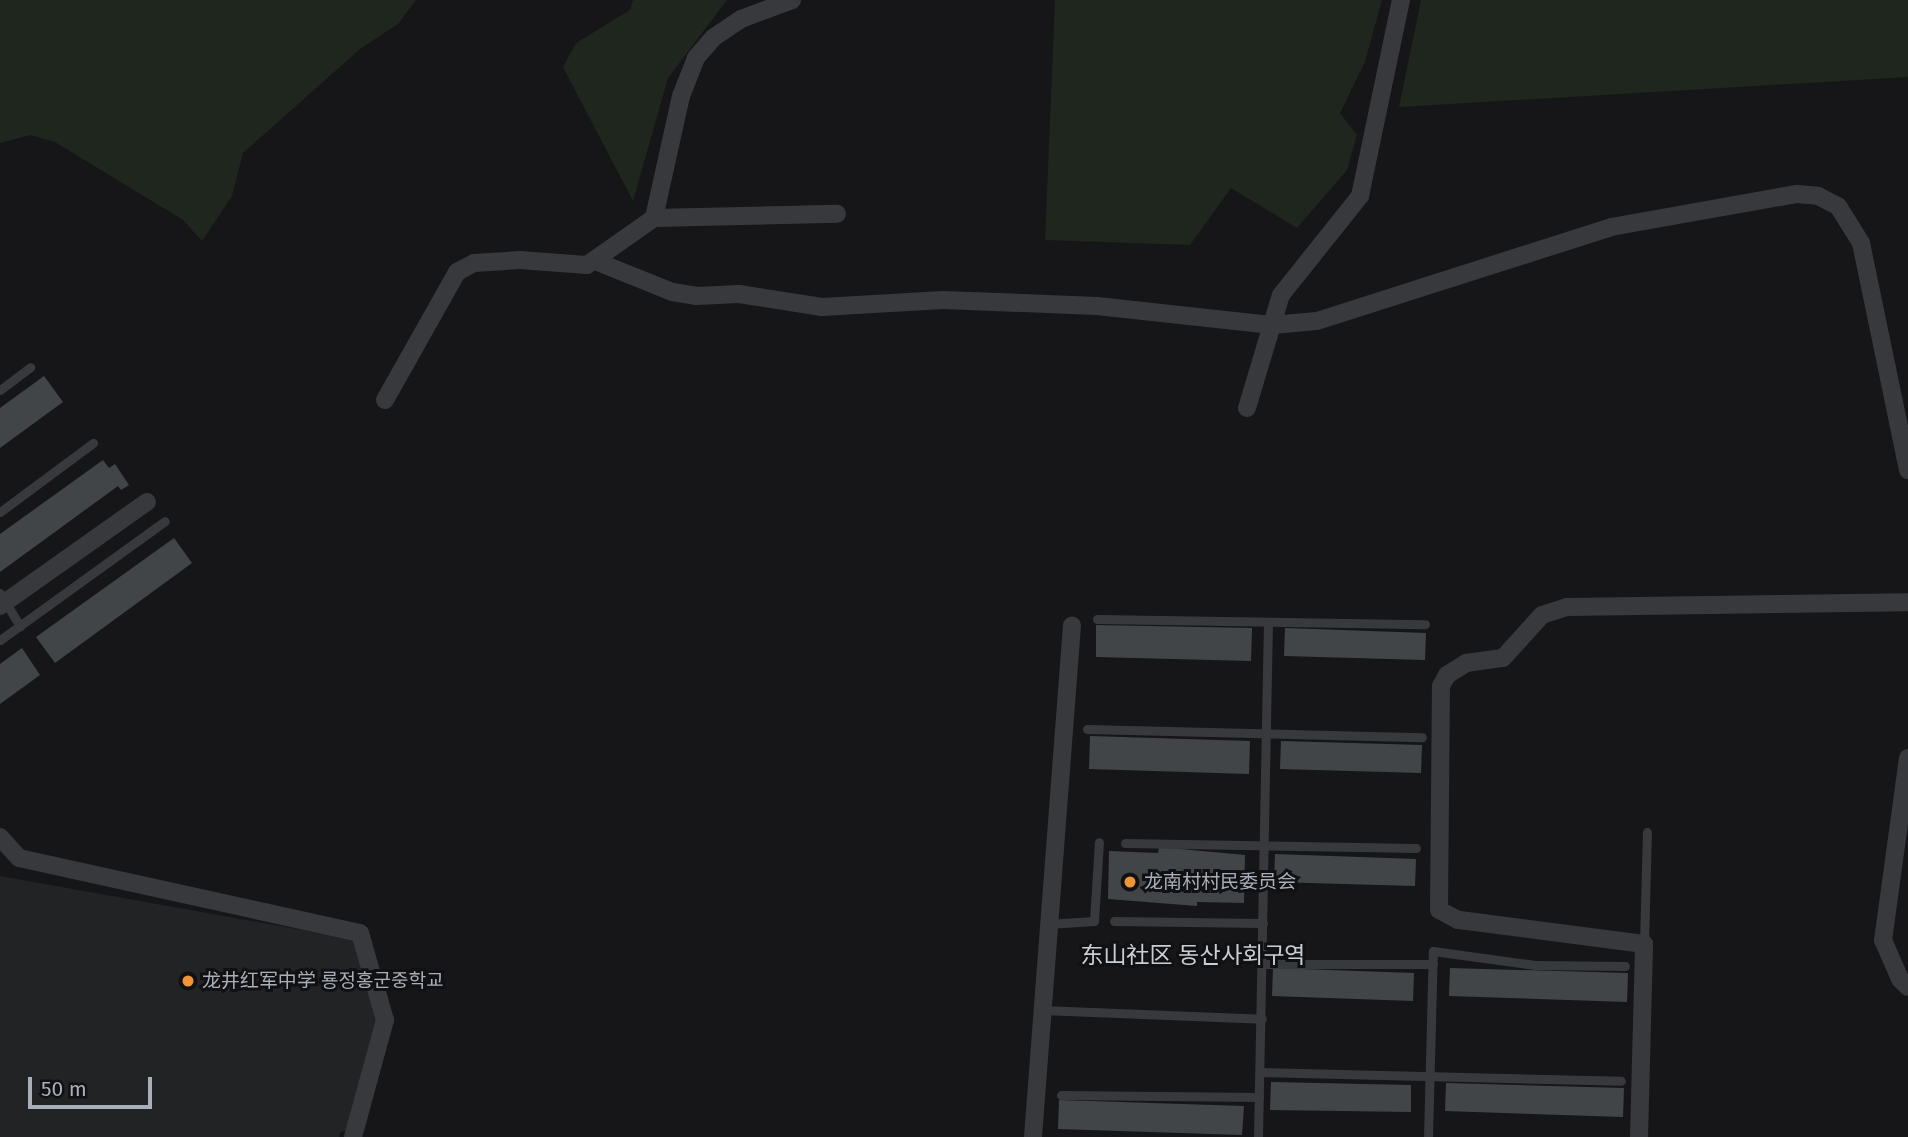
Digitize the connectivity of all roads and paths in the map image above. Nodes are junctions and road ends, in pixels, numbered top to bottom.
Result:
1 (792, 0) edge
2 (1401, 0) edge
3 (837, 214) dead end
4 (654, 218) junction
5 (595, 261) junction
6 (1272, 325) junction
7 (30, 367) dead end
8 (0, 390) edge
9 (385, 400) dead end
10 (1247, 408) dead end
11 (93, 443) dead end
12 (1908, 470) edge
13 (147, 502) dead end
14 (0, 512) edge
15 (165, 521) dead end
16 (2, 600) edge
17 (1908, 602) edge
18 (1097, 619) dead end
19 (1268, 622) junction
20 (1425, 624) dead end
21 (1072, 625) dead end
22 (20, 626) junction
23 (0, 640) edge
24 (1087, 729) dead end
25 (1267, 733) junction
26 (1422, 737) dead end
27 (1908, 758) edge
28 (1647, 832) dead end
29 (0, 837) edge
30 (1099, 842) dead end
31 (1125, 842) dead end
32 (1264, 845) junction
33 (1416, 848) dead end
34 (1114, 921) dead end
35 (1263, 923) junction
36 (1048, 924) junction
37 (1644, 944) junction
38 (1262, 964) junction
39 (1433, 964) junction
40 (1625, 966) dead end
41 (1908, 987) edge
42 (1042, 1010) junction
43 (1262, 1020) junction
44 (1260, 1072) junction
45 (1430, 1076) junction
46 (1621, 1081) dead end
47 (1061, 1095) dead end
48 (1259, 1097) junction
49 (354, 1137) edge
50 (1032, 1137) edge
51 (1258, 1137) edge
52 (1428, 1137) edge
53 (1639, 1137) edge

1 - 4 street
2 - 6 street
3 - 4 street
4 - 5 street
5 - 6 street
5 - 9 street
6 - 10 street
6 - 12 street
7 - 8 lane
11 - 14 lane
13 - 16 street
15 - 22 lane
16 - 22 lane
17 - 37 street
18 - 19 lane
19 - 20 lane
19 - 25 lane
21 - 36 street
22 - 23 lane
24 - 25 lane
25 - 26 lane
25 - 32 lane
27 - 41 street
28 - 37 lane
29 - 49 street
30 - 36 lane
31 - 32 lane
32 - 33 lane
32 - 35 lane
34 - 35 lane
35 - 38 lane
36 - 42 street
37 - 53 street
38 - 39 lane
38 - 43 lane
39 - 40 lane
39 - 45 lane
42 - 43 lane
42 - 50 street
43 - 44 lane
44 - 45 lane
44 - 48 lane
45 - 46 lane
45 - 52 lane
47 - 48 lane
48 - 51 lane

